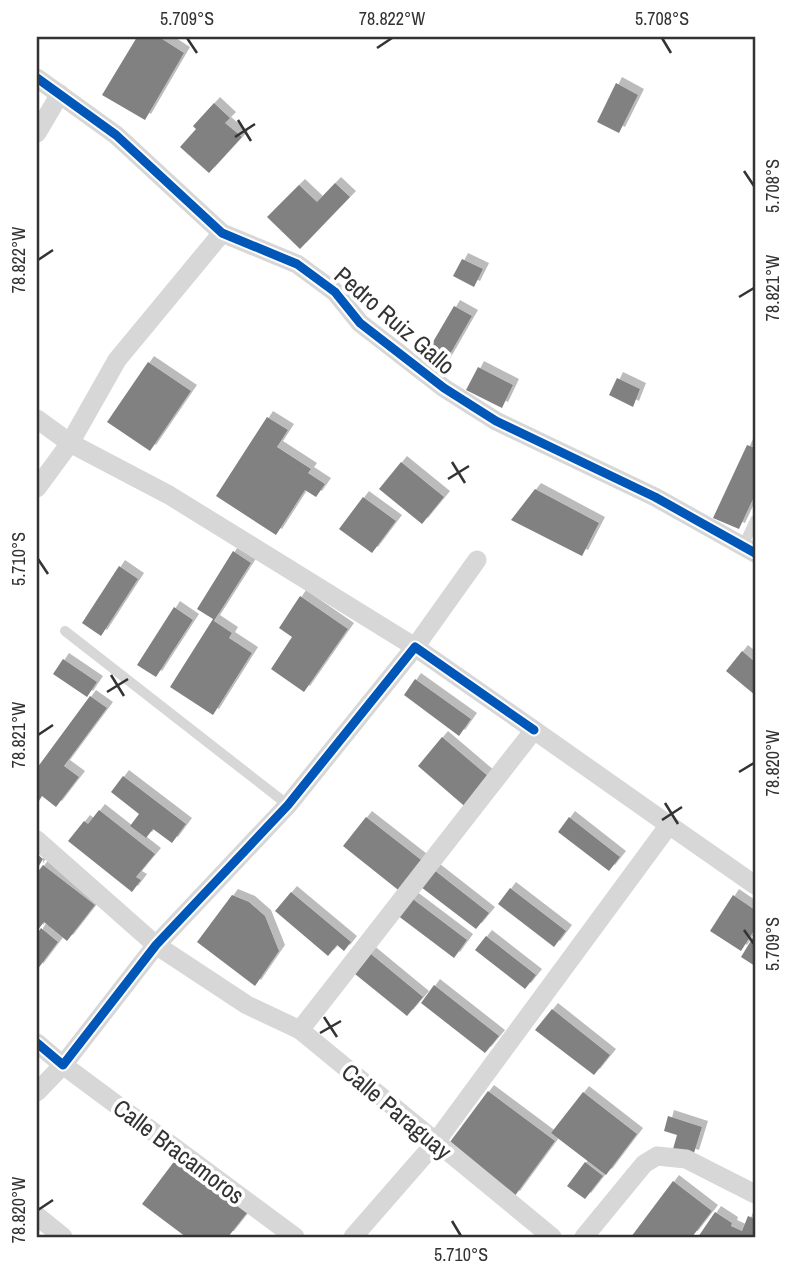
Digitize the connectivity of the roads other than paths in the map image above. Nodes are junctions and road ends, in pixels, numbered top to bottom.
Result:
1 (37, 78) edge
2 (60, 94) junction
3 (37, 134) edge
4 (222, 233) junction
5 (37, 419) edge
6 (70, 443) junction
7 (37, 488) edge
8 (755, 520) edge
9 (749, 550) edge
10 (477, 560) dead end
11 (65, 631) dead end
12 (415, 647) junction
13 (534, 730) junction
14 (288, 805) junction
15 (669, 825) junction
16 (37, 840) edge
17 (755, 885) edge
18 (156, 946) junction
19 (300, 1030) junction
20 (37, 1043) edge
21 (63, 1065) junction
22 (37, 1092) edge
23 (435, 1143) junction
24 (755, 1194) edge
25 (37, 1216) edge
26 (63, 1237) edge
27 (295, 1237) edge
28 (353, 1237) edge
29 (552, 1237) edge
30 (584, 1237) edge

1 - 2 street, Pedro Ruiz Gallo
2 - 3 street
2 - 4 street, Pedro Ruiz Gallo
4 - 6 street
4 - 9 street, Pedro Ruiz Gallo
5 - 6 street
6 - 7 street
6 - 12 street
8 - 9 lane
10 - 12 street
11 - 14 lane
12 - 13 street
12 - 14 street
13 - 15 street
13 - 19 street
14 - 18 street
15 - 17 street
15 - 23 street
16 - 18 street, Calle Paraguay
18 - 19 street, Calle Paraguay
18 - 21 street
19 - 23 street, Calle Paraguay
20 - 21 street, Calle Bracamoros
21 - 22 street
21 - 27 street, Calle Bracamoros
23 - 28 street
23 - 29 street, Calle Paraguay
24 - 30 street
25 - 26 street

